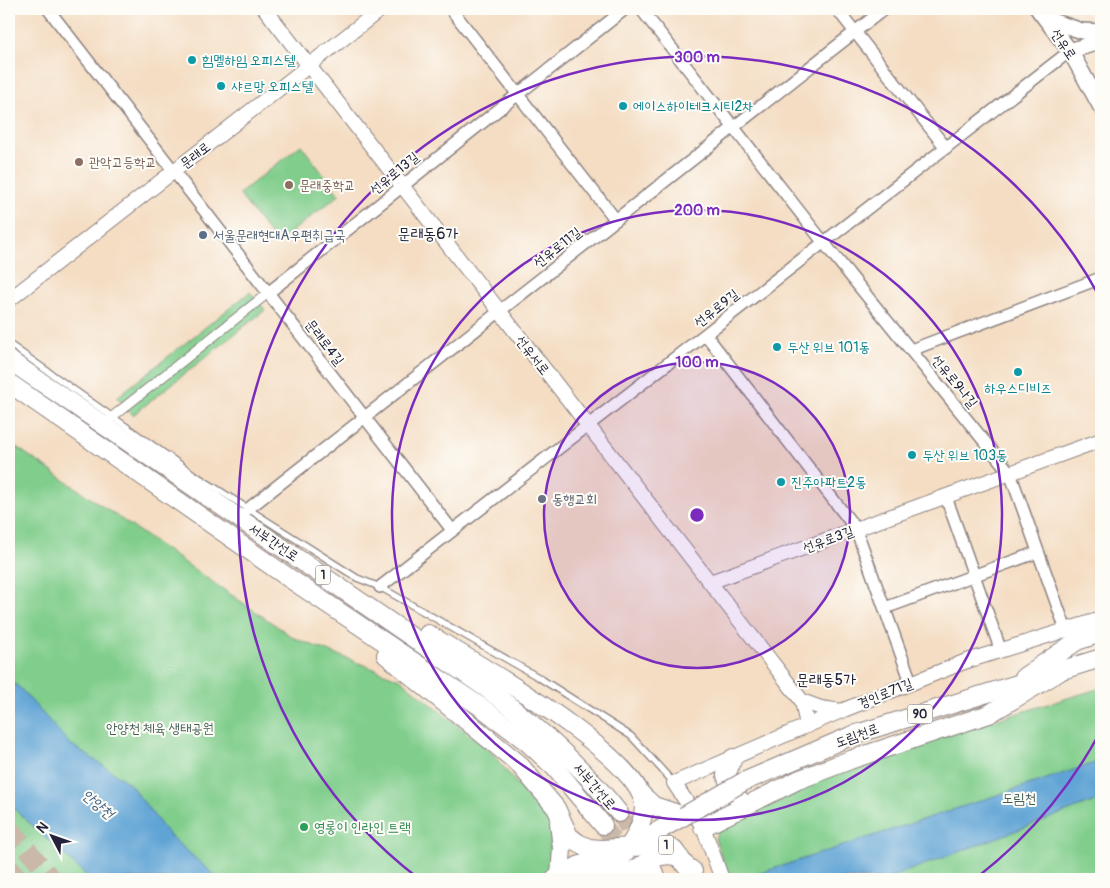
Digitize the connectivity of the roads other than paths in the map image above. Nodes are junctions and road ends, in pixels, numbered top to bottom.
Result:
1 (48, 9) edge
2 (265, 9) edge
3 (381, 9) edge
4 (451, 9) edge
5 (625, 9) edge
6 (642, 9) edge
7 (837, 9) edge
8 (884, 9) edge
9 (1042, 14) edge
10 (855, 32) junction
11 (1101, 32) edge
12 (1101, 41) edge
13 (1070, 51) junction
14 (309, 66) junction
15 (517, 95) junction
16 (1101, 107) edge
17 (734, 127) junction
18 (946, 148) junction
19 (174, 172) junction
20 (402, 186) junction
21 (616, 220) junction
22 (824, 243) junction
23 (1101, 278) edge
24 (268, 293) junction
25 (9, 300) edge
26 (500, 311) junction
27 (706, 335) junction
28 (9, 344) edge
29 (911, 350) junction
30 (9, 360) edge
31 (9, 383) edge
32 (112, 417) junction
33 (365, 418) junction
34 (589, 426) junction
35 (1101, 440) edge
36 (1010, 473) junction
37 (946, 497) junction
38 (248, 509) junction
39 (856, 529) junction
40 (452, 530) junction
41 (1038, 552) junction
42 (298, 558) junction
43 (974, 575) junction
44 (286, 576) junction
45 (710, 582) junction
46 (380, 587) junction
47 (885, 608) junction
48 (1101, 619) edge
49 (1066, 630) junction
50 (1101, 633) edge
51 (1000, 651) junction
52 (1101, 658) edge
53 (1059, 672) junction
54 (911, 682) junction
55 (1011, 686) junction
56 (802, 701) junction
57 (841, 711) junction
58 (807, 726) junction
59 (733, 758) junction
60 (674, 783) junction
61 (642, 799) junction
62 (751, 803) junction
63 (556, 808) junction
64 (619, 814) tunnel mouth
65 (684, 816) junction
66 (603, 825) tunnel mouth
67 (703, 827) junction
68 (574, 840) junction
69 (628, 848) junction
70 (690, 869) edge
71 (642, 877) edge
72 (558, 878) edge
73 (582, 879) edge
74 (610, 879) edge
75 (722, 879) edge

1 - 19 street, 문래로4길
2 - 14 street, 선유서로
3 - 14 street, 문래로
4 - 15 street
5 - 15 street, 선유로13길
6 - 17 street, 선유로9나길
7 - 10 street
8 - 10 street, 선유로11길
9 - 11 main road
9 - 13 main road, 선유로
10 - 17 street, 선유로11길
10 - 18 street
12 - 13 main road
13 - 16 main road, 선유로
13 - 18 street, 선유로9길
14 - 19 street, 문래로
14 - 20 street, 선유서로
15 - 20 street, 선유로13길
15 - 21 street
17 - 21 street, 선유로11길
17 - 22 street, 선유로9나길
18 - 22 street, 선유로9길
19 - 24 street, 문래로4길
19 - 25 street, 문래로
20 - 24 street, 선유로13길
20 - 26 street, 선유서로
21 - 26 street, 선유로11길
22 - 27 street, 선유로9길
22 - 29 street, 선유로9나길
23 - 29 street
24 - 32 street, 선유로13길
24 - 33 street, 문래로4길
26 - 33 street, 선유로11길
26 - 34 street, 선유서로
27 - 34 street, 선유로9길
27 - 39 street
28 - 32 lane
29 - 36 street, 선유로9나길
30 - 42 main road, 서부간선로 / 1
31 - 44 main road, 서부간선로 / 1
32 - 38 lane
33 - 38 street, 선유로11길
33 - 40 street, 문래로4길
34 - 40 street, 선유로9길
34 - 45 street, 선유서로
35 - 36 street, 선유로3길
36 - 37 street, 선유로3길
36 - 41 street, 선유로9나길
37 - 39 street, 선유로3길
37 - 43 street
38 - 46 lane
39 - 45 street, 선유로3길
39 - 47 street
40 - 46 street, 선유로9길
41 - 43 street
41 - 49 street, 선유로9나길
42 - 61 main road, 1
42 - 64 main road, 서부간선로 / 1
43 - 47 street
43 - 51 street
44 - 63 main road, 1
44 - 66 main road, 서부간선로 / 1
45 - 56 street, 선유서로
46 - 60 lane
47 - 54 street
48 - 49 street, 경인로71길
49 - 51 street, 경인로71길
50 - 55 main road
51 - 54 street, 경인로71길
52 - 53 main road, 도림천로 / 90
53 - 55 main road, 도림천로 / 90
53 - 62 main road
54 - 57 street, 경인로71길
55 - 65 main road, 도림천로 / 90, bridge
56 - 57 street
56 - 58 street, 선유서로
57 - 58 street, 경인로71길
58 - 59 street, 경인로71길
59 - 60 street, 경인로71길
59 - 62 main road
60 - 67 street
61 - 65 main road, 1
61 - 68 main road
61 - 69 main road
62 - 67 main road
63 - 68 main road, 1
63 - 72 main road
65 - 69 main road, 도림천로 / 90
65 - 70 main road
67 - 75 street
68 - 69 main road, 1
69 - 70 main road, 1
69 - 72 main road, 도림천로 / 90
69 - 73 main road, 도림천로 / 90
69 - 74 main road
70 - 71 main road

